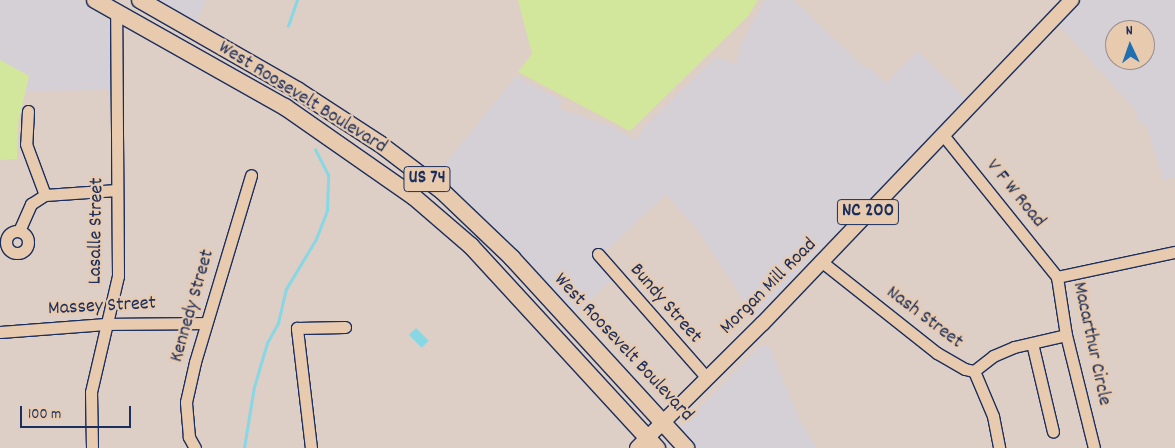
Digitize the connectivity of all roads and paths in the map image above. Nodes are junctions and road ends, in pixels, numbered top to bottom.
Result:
1 (95, 0) edge
2 (140, 0) edge
3 (1072, 0) edge
4 (116, 12) junction
5 (171, 43) junction
6 (253, 64) junction
7 (308, 98) junction
8 (28, 111) dead end
9 (943, 135) junction
10 (251, 175) dead end
11 (117, 190) junction
12 (45, 195) junction
13 (19, 231) dead end
14 (1175, 252) edge
15 (598, 254) dead end
16 (822, 262) junction
17 (1056, 277) junction
18 (206, 323) junction
19 (106, 324) junction
20 (345, 327) dead end
21 (0, 332) edge
22 (1066, 335) junction
23 (1032, 343) junction
24 (974, 371) junction
25 (706, 377) junction
26 (662, 422) junction
27 (1052, 432) dead end
28 (647, 444) edge
29 (92, 448) edge
30 (195, 448) edge
31 (311, 448) edge
32 (686, 448) edge
33 (1000, 448) edge
34 (1094, 448) edge

1 - 4 highway, West Roosevelt Boulevard / US 74
2 - 6 highway, West Roosevelt Boulevard / US 74
3 - 9 main road, Morgan Mill Road / NC 200
4 - 5 highway, West Roosevelt Boulevard / US 74
4 - 6 highway
4 - 11 street, Lasalle Street
5 - 7 highway
5 - 28 highway, West Roosevelt Boulevard / US 74
6 - 7 highway, West Roosevelt Boulevard / US 74
7 - 26 highway, West Roosevelt Boulevard / US 74
8 - 12 street
9 - 16 main road, Morgan Mill Road / NC 200
9 - 17 street, V F W Road
10 - 18 street, Kennedy Street
11 - 12 street
11 - 19 street, Lasalle Street
12 - 13 street
14 - 17 street, Macarthur Circle
15 - 25 street, Bundy Street
16 - 24 street, Nash Street
16 - 25 main road, Morgan Mill Road / NC 200
17 - 22 street, Macarthur Circle
18 - 19 street, Massey Street
18 - 30 street, Kennedy Street
19 - 21 street, Massey Street
19 - 29 street, Lasalle Street
20 - 31 street
22 - 23 street, Nash Street
22 - 34 street, Macarthur Circle
23 - 24 street, Nash Street
23 - 27 street
24 - 33 street
25 - 26 main road, Morgan Mill Road / NC 200
26 - 28 main road, Morgan Mill Road / NC 200
26 - 32 highway, West Roosevelt Boulevard / US 74

